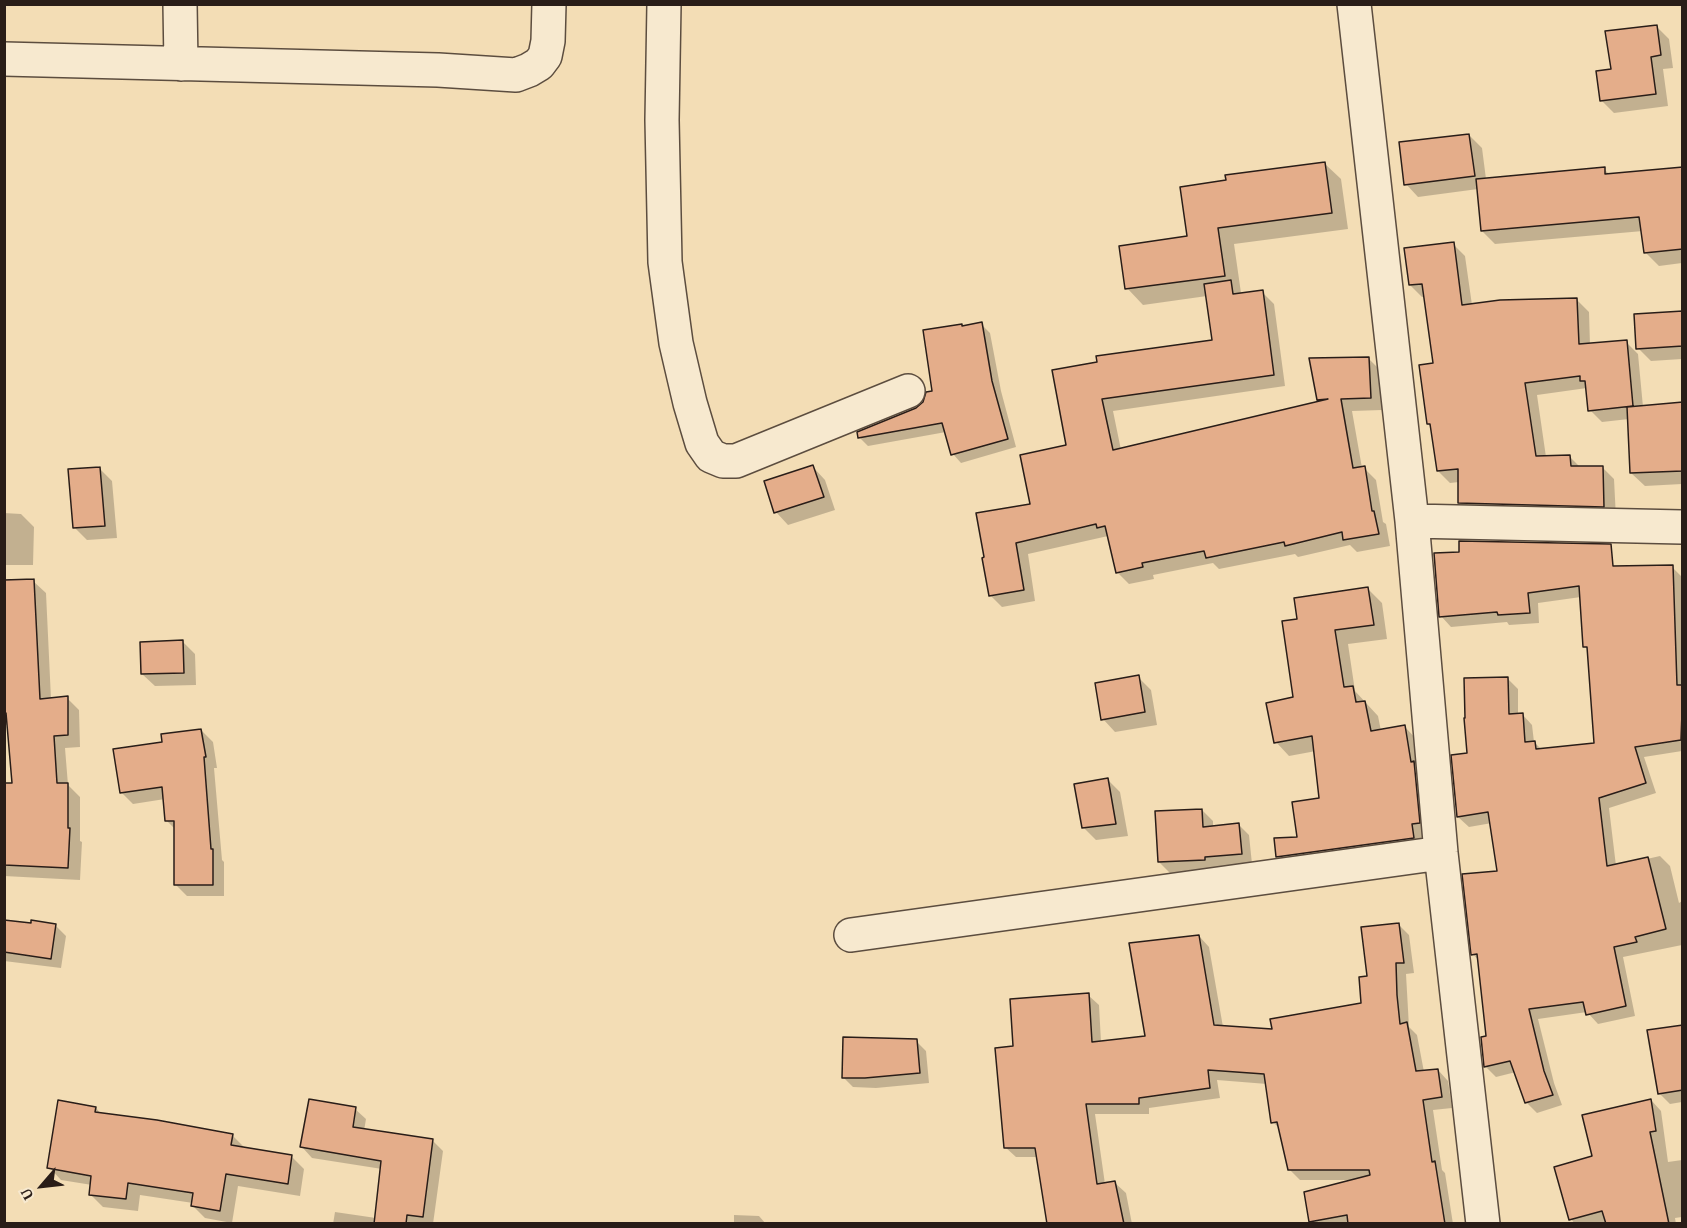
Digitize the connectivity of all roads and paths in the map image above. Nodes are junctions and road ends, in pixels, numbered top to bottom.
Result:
1 (180, 4) edge
2 (549, 4) edge
3 (664, 4) edge
4 (1354, 4) edge
5 (4, 59) edge
6 (181, 64) junction
7 (908, 391) dead end
8 (1412, 521) junction
9 (1683, 527) edge
10 (1441, 853) junction
11 (851, 935) dead end
12 (1483, 1224) edge

1 - 6 street
2 - 6 street
3 - 7 street
4 - 8 street
5 - 6 street
8 - 9 street
8 - 10 street
10 - 11 street
10 - 12 street

